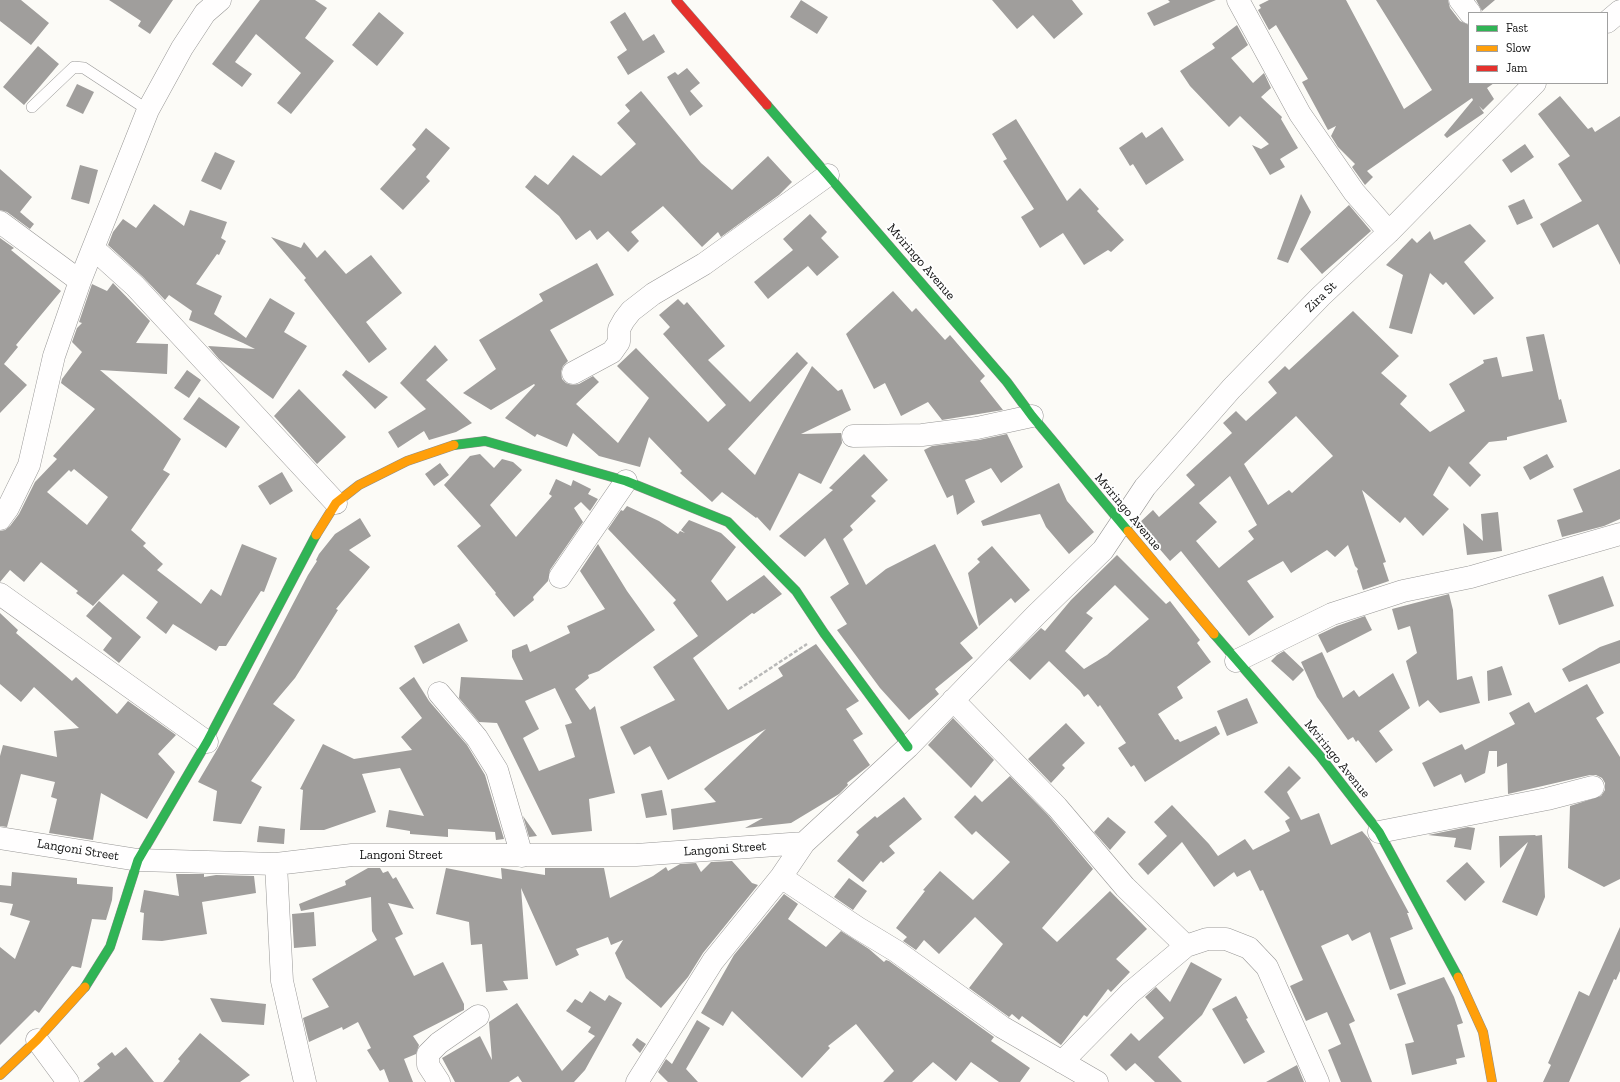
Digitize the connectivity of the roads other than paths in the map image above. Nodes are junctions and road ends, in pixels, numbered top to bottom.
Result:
1 (220, 0) edge
2 (676, 0) edge
3 (1238, 0) edge
4 (1460, 0) edge
5 (1620, 11) edge
6 (1469, 12) edge
7 (1608, 21) edge
8 (1529, 85) edge
9 (32, 107) dead end
10 (148, 110) junction
11 (828, 176) junction
12 (0, 222) edge
13 (1389, 232) junction
14 (94, 249) junction
15 (80, 281) junction
16 (573, 373) dead end
17 (1032, 416) junction
18 (853, 436) dead end
19 (626, 481) junction
20 (336, 503) junction
21 (0, 519) edge
22 (1122, 524) junction
23 (1620, 534) edge
24 (560, 577) dead end
25 (0, 594) edge
26 (1236, 661) junction
27 (439, 693) dead end
28 (953, 700) junction
29 (207, 742) junction
30 (908, 747) junction
31 (1593, 787) dead end
32 (1378, 832) junction
33 (0, 838) edge
34 (804, 843) junction
35 (522, 856) junction
36 (138, 860) junction
37 (276, 864) junction
38 (781, 877) junction
39 (1186, 946) junction
40 (478, 1016) dead end
41 (37, 1040) junction
42 (1062, 1062) junction
43 (0, 1075) edge
44 (68, 1082) edge
45 (305, 1082) edge
46 (439, 1082) edge
47 (637, 1082) edge
48 (1097, 1082) edge
49 (1318, 1082) edge
50 (1492, 1082) edge

1 - 10 street
2 - 11 street, Mviringo Avenue
3 - 13 street
4 - 6 street
5 - 7 street
8 - 13 street, Zira St
9 - 10 lane
10 - 14 street
11 - 16 street
11 - 17 street, Mviringo Avenue
12 - 15 street
13 - 22 street, Zira St
14 - 15 street
14 - 20 street
15 - 21 street
17 - 18 street
17 - 22 street, Mviringo Avenue
19 - 20 street
19 - 24 street
19 - 30 street
20 - 29 street
22 - 26 street, Mviringo Avenue
22 - 28 street, Zira St
23 - 26 street
25 - 29 street
26 - 32 street, Mviringo Avenue
27 - 35 street
28 - 30 street, Zira St
28 - 39 street
29 - 36 street
30 - 34 street, Zira St
31 - 32 street
32 - 50 street, Mviringo Avenue
33 - 36 street, Langoni Street
34 - 35 street, Langoni Street
34 - 38 street, Zira St
35 - 37 street, Langoni Street
36 - 37 street, Langoni Street
36 - 41 street
37 - 45 street
38 - 42 street
38 - 47 street, Zira St
39 - 42 street
39 - 49 street
40 - 46 street
41 - 43 street
41 - 44 street
42 - 48 street

